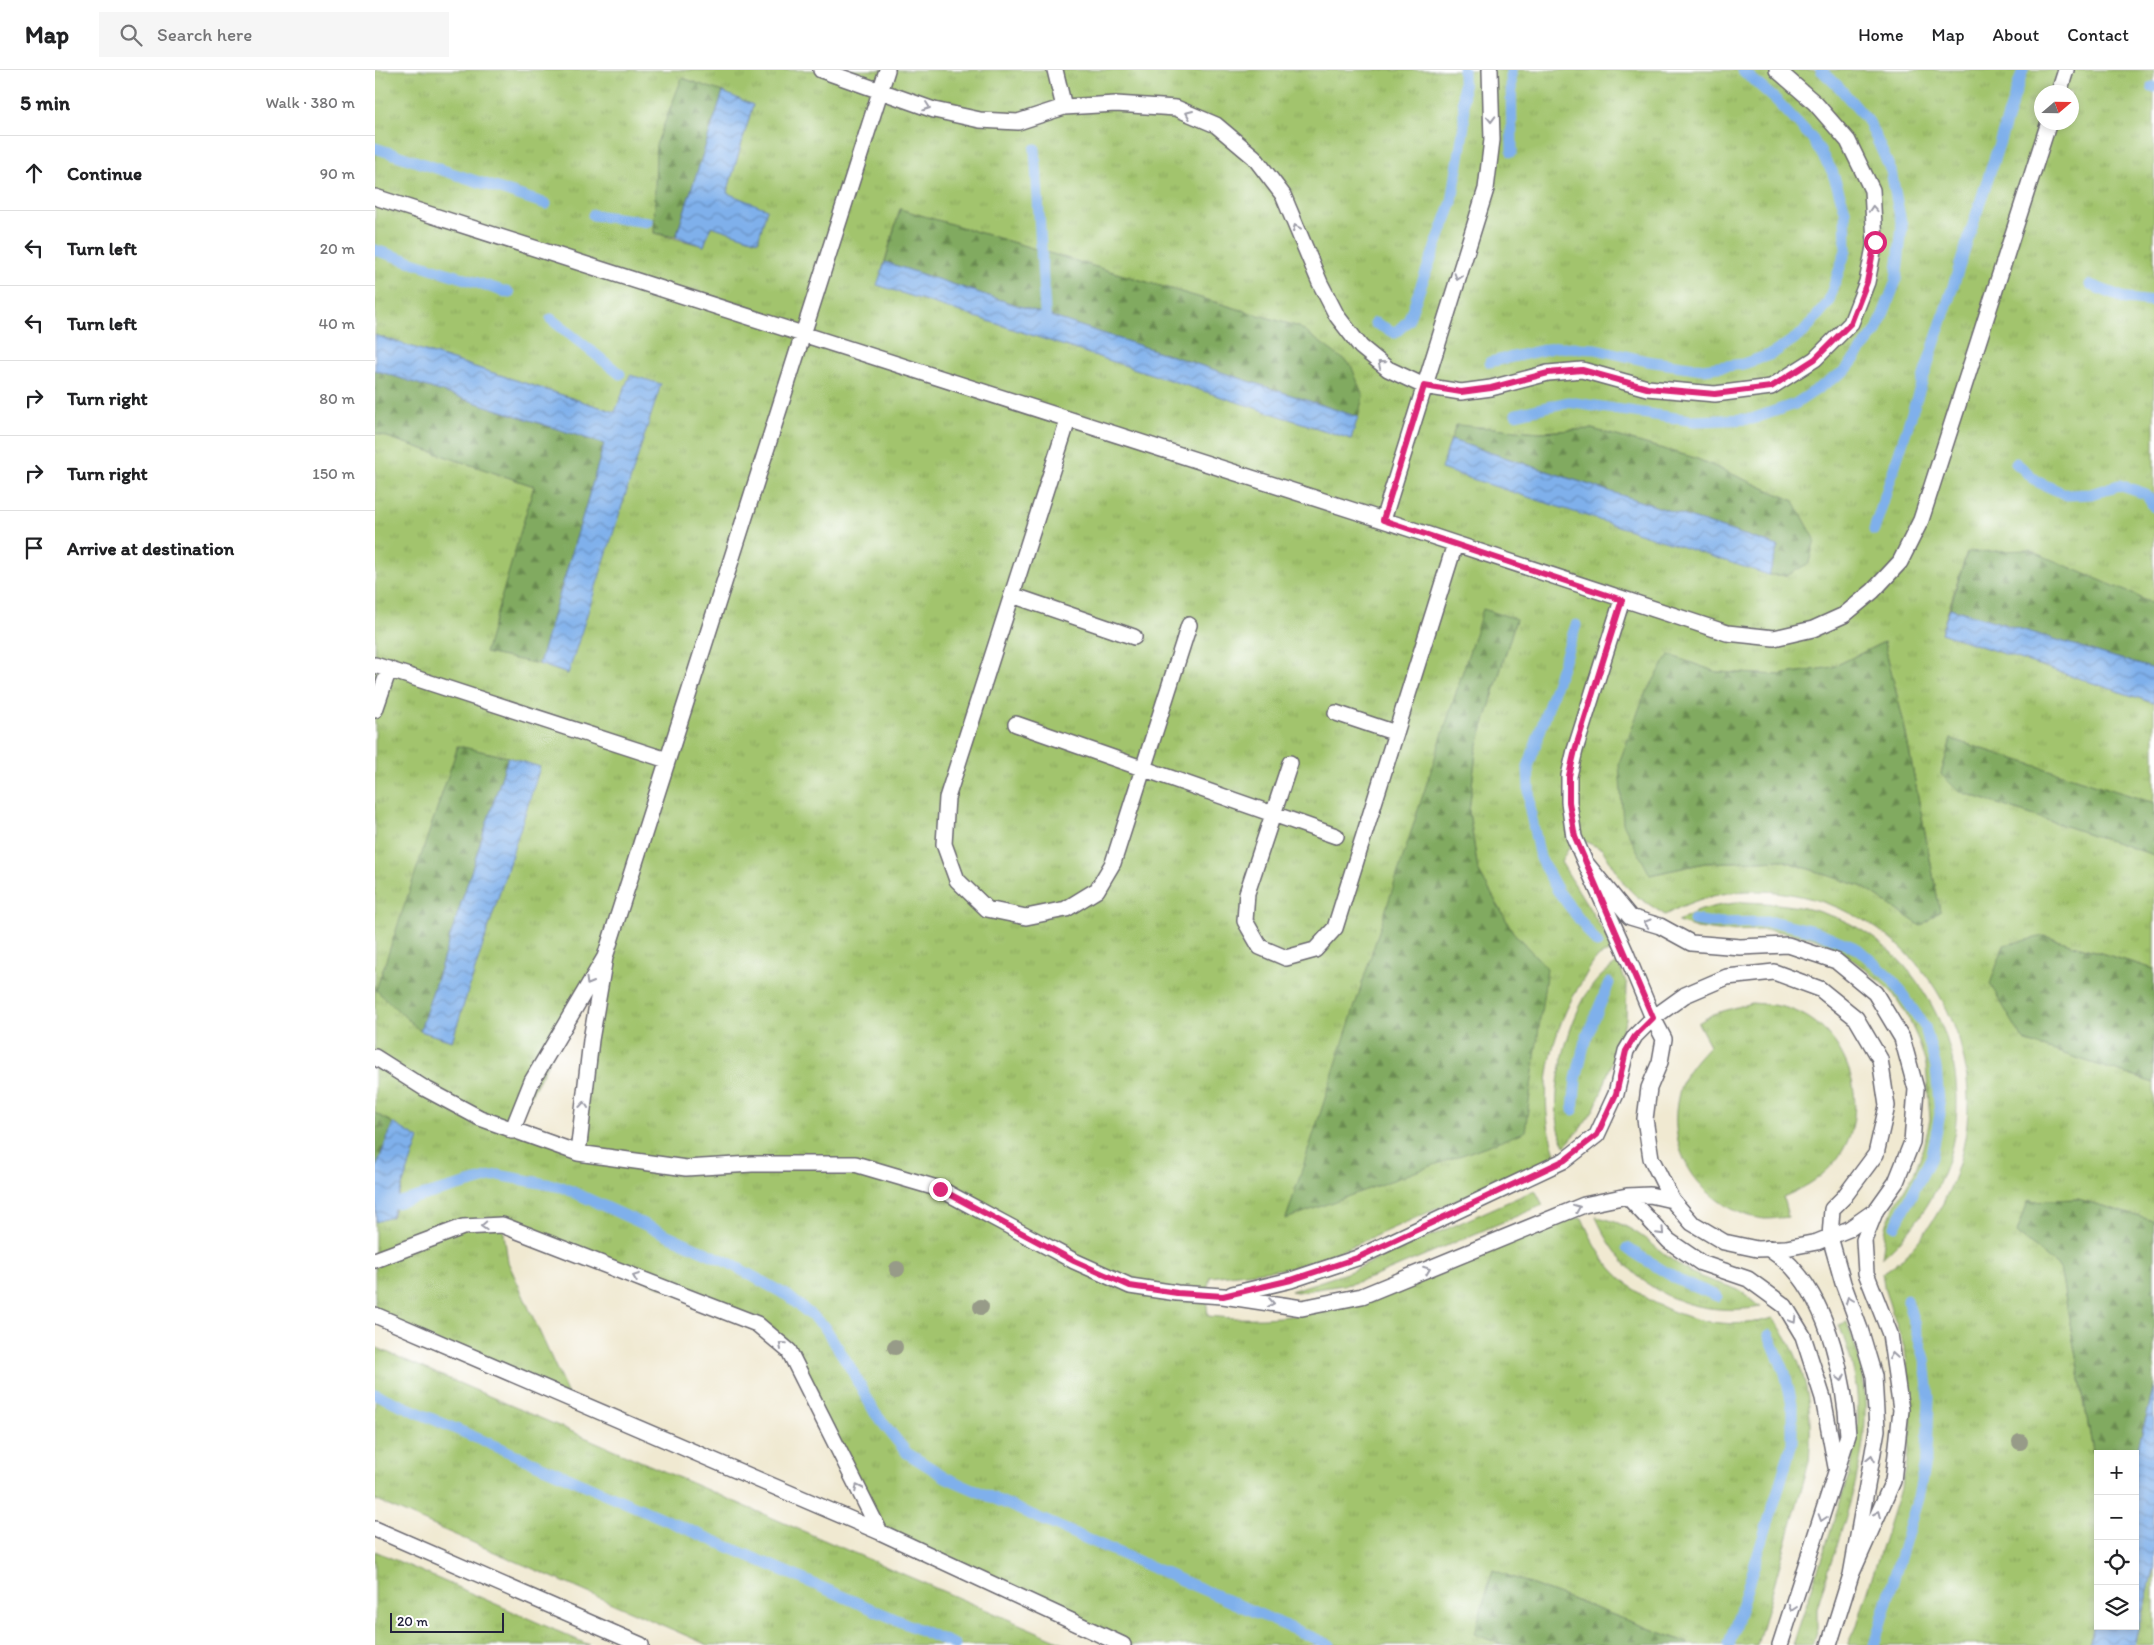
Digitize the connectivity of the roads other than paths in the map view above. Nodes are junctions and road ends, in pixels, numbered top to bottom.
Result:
1 (821, 70) edge
2 (887, 70) edge
3 (1055, 70) edge
4 (1490, 70) edge
5 (1777, 70) edge
6 (2066, 70) edge
7 (2061, 85) edge
8 (881, 90) junction
9 (1064, 107) junction
10 (2046, 130) edge
11 (375, 197) edge
12 (802, 335) junction
13 (1424, 386) junction
14 (1068, 420) junction
15 (1383, 520) junction
16 (1455, 544) junction
17 (1012, 595) junction
18 (1622, 600) junction
19 (1189, 625) dead end
20 (1134, 637) dead end
21 (382, 667) edge
22 (375, 710) edge
23 (1336, 713) dead end
24 (1016, 724) dead end
25 (1396, 733) junction
26 (667, 760) junction
27 (1290, 763) dead end
28 (1143, 768) junction
29 (1273, 814) junction
30 (1336, 836) dead end
31 (1585, 862) junction
32 (605, 956) junction
33 (1653, 1018) junction
34 (375, 1058) edge
35 (512, 1131) junction
36 (578, 1153) junction
37 (1627, 1196) junction
38 (1672, 1200) junction
39 (1876, 1210) junction
40 (1830, 1237) junction
41 (1767, 1248) junction
42 (375, 1260) edge
43 (1223, 1296) junction
44 (375, 1315) edge
45 (1837, 1472) junction
46 (375, 1529) edge
47 (879, 1532) junction
48 (1851, 1575) junction
49 (641, 1645) edge
50 (1123, 1645) edge
51 (1780, 1645) edge
52 (1829, 1645) edge

1 - 8 lane
2 - 8 lane
3 - 9 lane
4 -> 13 lane
13 -> 5 lane
6 - 7 lane
8 -> 9 lane
8 - 12 lane
13 -> 9 lane
10 - 18 lane
11 - 12 lane
12 - 14 lane
12 - 26 lane
13 - 15 lane
14 - 15 lane
14 - 17 lane
15 - 16 lane
16 - 18 lane
16 - 25 lane
17 - 20 lane
17 - 28 lane
18 - 31 lane
19 - 28 lane
21 - 22 lane
21 - 26 lane
23 - 25 lane
24 - 28 lane
25 - 29 lane
26 - 32 lane
27 - 29 lane
28 - 29 lane
29 - 30 lane
31 - 33 lane
39 -> 31 lane
32 -> 35 lane
36 -> 32 lane
33 - 38 lane
33 - 40 lane
33 - 43 lane
34 - 35 lane
35 - 36 lane
36 - 43 lane
37 - 38 lane
43 -> 37 lane
37 -> 45 lane
38 - 41 lane
39 - 40 lane
48 -> 39 lane
40 - 41 lane
48 -> 40 lane
41 -> 45 lane
47 -> 42 lane
44 - 47 lane
45 -> 51 lane
46 - 49 lane
47 - 50 lane
48 - 52 lane

